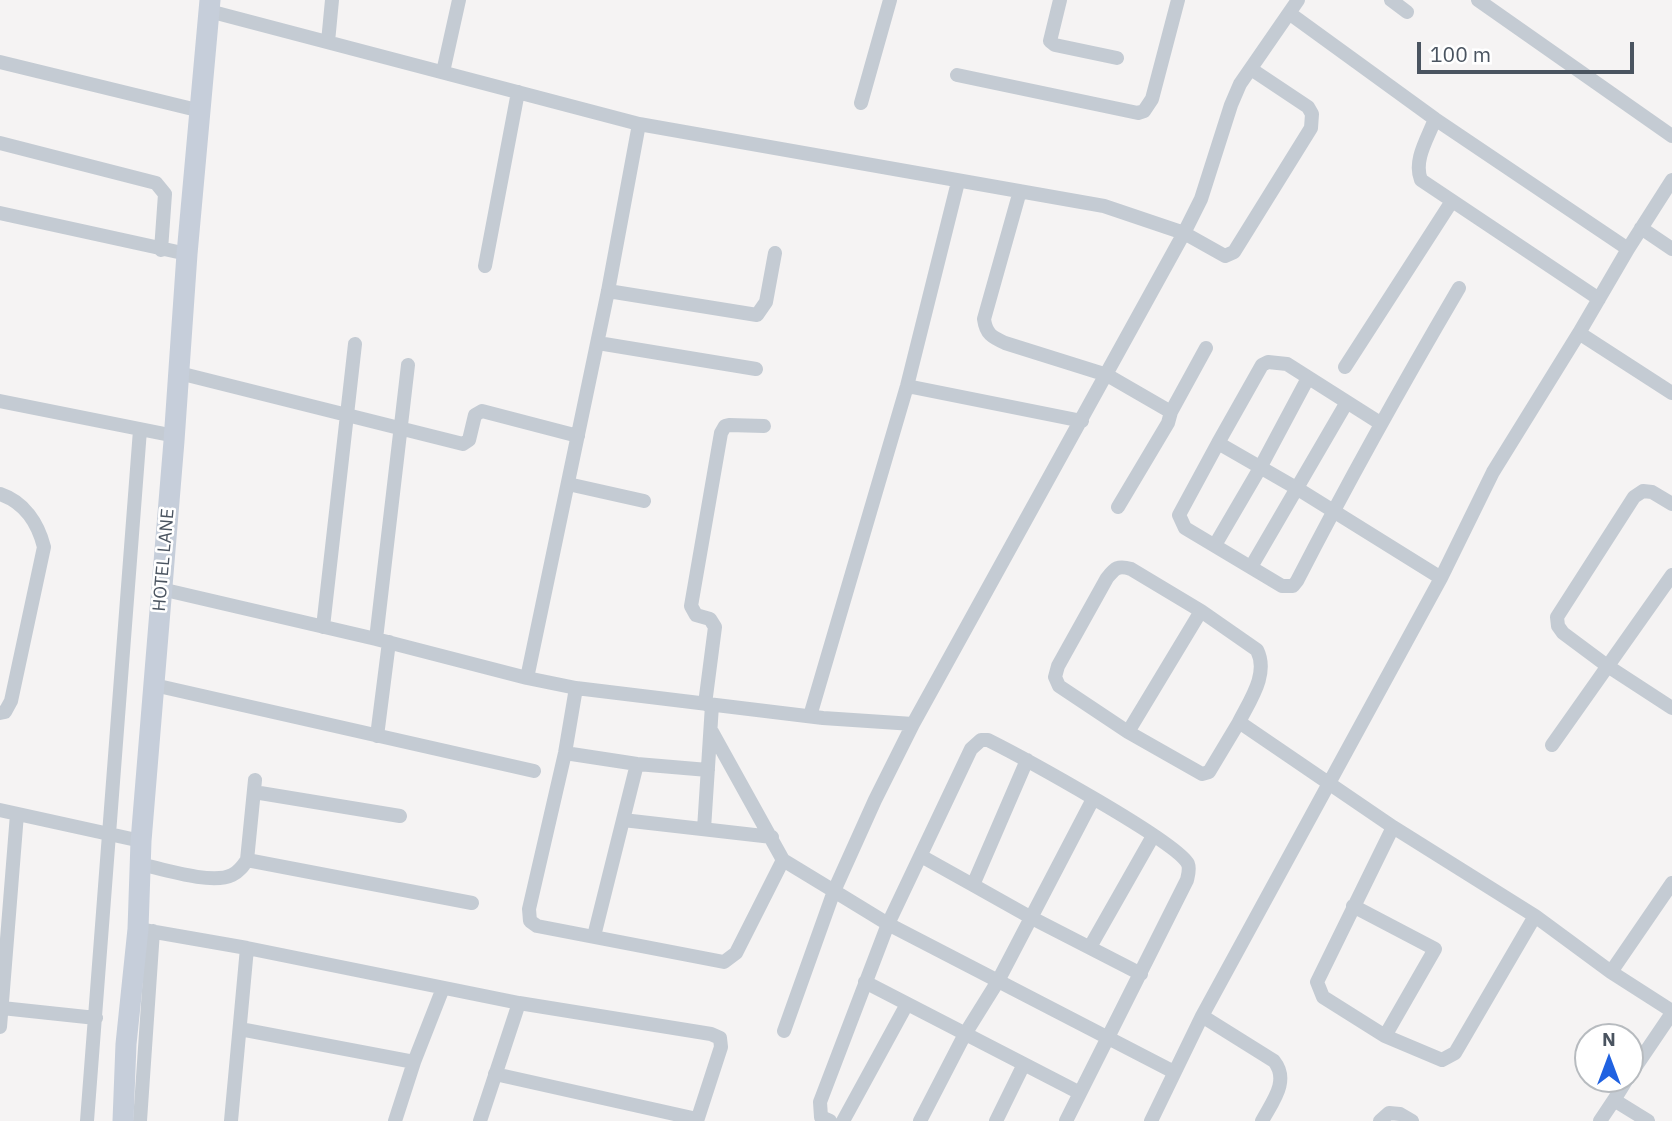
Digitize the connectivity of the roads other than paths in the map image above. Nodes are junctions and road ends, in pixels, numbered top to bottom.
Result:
1 (332, 0) edge
2 (459, 0) edge
3 (890, 0) edge
4 (1060, 0) edge
5 (1178, 0) edge
6 (1298, 0) edge
7 (1391, 0) edge
8 (1478, 0) edge
9 (210, 6) edge
10 (1407, 12) dead end
11 (1289, 13) junction
12 (328, 42) junction
13 (1117, 58) dead end
14 (0, 62) edge
15 (1251, 69) junction
16 (443, 72) junction
17 (957, 75) dead end
18 (518, 92) junction
19 (861, 103) dead end
20 (188, 108) junction
21 (1435, 119) junction
22 (639, 124) junction
23 (1672, 136) edge
24 (0, 143) edge
25 (1672, 180) edge
26 (958, 182) junction
27 (1020, 191) junction
28 (1452, 201) junction
29 (0, 213) edge
30 (1641, 228) junction
31 (1184, 233) junction
32 (1628, 249) junction
33 (1672, 249) edge
34 (174, 252) junction
35 (775, 253) dead end
36 (485, 265) dead end
37 (1459, 288) dead end
38 (608, 290) junction
39 (1599, 299) junction
40 (1579, 333) junction
41 (597, 342) junction
42 (355, 344) dead end
43 (1206, 348) dead end
44 (408, 365) dead end
45 (1345, 367) dead end
46 (756, 369) dead end
47 (179, 373) junction
48 (1107, 375) junction
49 (1307, 378) junction
50 (907, 386) junction
51 (1672, 393) edge
52 (0, 401) edge
53 (1347, 402) junction
54 (1171, 412) junction
55 (347, 415) junction
56 (1082, 421) junction
57 (1380, 423) junction
58 (764, 426) dead end
59 (399, 428) junction
60 (158, 433) junction
61 (578, 436) junction
62 (1218, 443) junction
63 (1260, 468) junction
64 (568, 484) junction
65 (1298, 489) junction
66 (0, 494) edge
67 (644, 501) dead end
68 (1672, 504) edge
69 (1118, 507) dead end
70 (1333, 510) junction
71 (1214, 545) junction
72 (1251, 567) junction
73 (1672, 575) edge
74 (1441, 578) junction
75 (161, 589) junction
76 (1201, 611) junction
77 (323, 627) junction
78 (382, 641) junction
79 (1606, 665) junction
80 (527, 678) junction
81 (154, 685) junction
82 (576, 688) junction
83 (709, 705) junction
84 (1672, 708) edge
85 (0, 713) edge
86 (810, 716) junction
87 (1240, 722) junction
88 (913, 724) junction
89 (712, 732) junction
90 (1128, 732) junction
91 (377, 736) junction
92 (1552, 745) dead end
93 (565, 753) junction
94 (1027, 760) junction
95 (638, 764) junction
96 (709, 770) junction
97 (534, 771) dead end
98 (1329, 782) junction
99 (1093, 799) junction
100 (0, 810) edge
101 (17, 814) junction
102 (400, 816) dead end
103 (623, 820) junction
104 (1393, 827) junction
105 (704, 829) junction
106 (111, 834) junction
107 (1153, 836) junction
108 (772, 837) junction
109 (136, 839) junction
110 (921, 856) junction
111 (247, 860) junction
112 (783, 860) junction
113 (140, 864) junction
114 (1672, 883) edge
115 (973, 885) junction
116 (834, 891) junction
117 (472, 903) dead end
118 (1353, 905) junction
119 (1535, 916) junction
120 (1030, 917) junction
121 (888, 923) junction
122 (146, 930) junction
123 (594, 936) junction
124 (1090, 947) junction
125 (247, 948) junction
126 (1611, 972) junction
127 (1141, 974) junction
128 (998, 981) junction
129 (865, 982) junction
130 (443, 988) junction
131 (519, 1003) junction
132 (907, 1004) junction
133 (2, 1008) edge
134 (1672, 1012) edge
135 (1202, 1016) junction
136 (96, 1018) junction
137 (0, 1027) edge
138 (240, 1029) junction
139 (784, 1031) dead end
140 (965, 1034) junction
141 (1385, 1037) junction
142 (1109, 1038) junction
143 (1644, 1054) edge
144 (414, 1062) junction
145 (1024, 1064) junction
146 (1174, 1072) junction
147 (495, 1074) junction
148 (1080, 1093) junction
149 (1619, 1093) edge
150 (1614, 1100) junction
151 (697, 1120) edge
152 (87, 1121) edge
153 (123, 1121) edge
154 (140, 1121) edge
155 (231, 1121) edge
156 (395, 1121) edge
157 (480, 1121) edge
158 (830, 1121) edge
159 (843, 1121) edge
160 (920, 1121) edge
161 (996, 1121) edge
162 (1066, 1121) edge
163 (1151, 1121) edge
164 (1262, 1121) edge
165 (1380, 1121) edge
166 (1412, 1121) edge
167 (1600, 1121) edge
168 (1648, 1121) edge

1 - 12 street
2 - 16 street
3 - 19 street
4 - 13 street
5 - 17 street
6 - 11 street
7 - 10 street
8 - 23 street
9 - 12 street
9 - 20 street, HOTEL LANE
11 - 15 street
11 - 21 street
12 - 16 street
14 - 20 street
15 - 31 street
15 - 31 street
16 - 18 street
18 - 22 street
18 - 36 street
20 - 34 street, HOTEL LANE
21 - 28 street
21 - 32 street
22 - 26 street
22 - 38 street
24 - 34 street
25 - 30 street
26 - 27 street
26 - 50 street
27 - 31 street
27 - 48 street
28 - 39 street
28 - 45 street
29 - 34 street
30 - 32 street
30 - 33 street
31 - 48 street
32 - 39 street
34 - 47 street, HOTEL LANE
35 - 38 street
37 - 57 street
38 - 41 street
39 - 40 street
40 - 51 street
40 - 74 street
41 - 46 street
41 - 61 street
42 - 55 street
43 - 54 street
44 - 59 street
47 - 55 street
47 - 60 street, HOTEL LANE
48 - 54 street
48 - 56 street
49 - 53 street
49 - 62 street
49 - 63 street
50 - 56 street
50 - 86 street
52 - 60 street
53 - 57 street
53 - 65 street
54 - 69 street
55 - 59 street
55 - 77 street
56 - 88 street
57 - 70 street
58 - 83 street
59 - 61 street
59 - 78 street
60 - 75 street, HOTEL LANE
60 - 106 street
61 - 64 street
62 - 63 street
62 - 71 street
63 - 65 street
63 - 71 street
64 - 67 street
64 - 80 street
65 - 70 street
65 - 72 street
66 - 85 street
68 - 79 street
70 - 72 street
70 - 74 street
71 - 72 street
73 - 79 street
74 - 98 street
75 - 77 street
75 - 81 street, HOTEL LANE
76 - 87 street
76 - 90 street
76 - 90 street
77 - 78 street
78 - 80 street
78 - 91 street
79 - 84 street
79 - 92 street
80 - 82 street
81 - 91 street
81 - 109 street, HOTEL LANE
82 - 83 street
82 - 93 street
83 - 86 street
83 - 89 street
86 - 88 street
87 - 90 street
87 - 98 street
88 - 116 street
89 - 96 street
89 - 108 street
91 - 97 street
93 - 95 street
93 - 123 street
94 - 99 street
94 - 110 street
94 - 115 street
95 - 96 street
95 - 103 street
96 - 105 street
98 - 104 street
98 - 135 street
99 - 107 street
99 - 120 street
100 - 101 street
101 - 106 street
101 - 133 street
102 - 111 street
103 - 105 street
103 - 123 street
104 - 118 street
104 - 119 street
105 - 108 street
106 - 109 street
106 - 136 street
107 - 124 street
107 - 127 street
108 - 112 street
109 - 113 street, HOTEL LANE
110 - 115 street
110 - 121 street
111 - 113 street
111 - 117 street
112 - 116 street
112 - 123 street
113 - 122 street, HOTEL LANE
114 - 126 street
115 - 120 street
116 - 121 street
116 - 139 street
118 - 141 street
118 - 141 street
119 - 126 street
119 - 141 street
120 - 124 street
120 - 128 street
121 - 128 street
121 - 129 street
122 - 125 street
122 - 153 street, HOTEL LANE
122 - 154 street
124 - 127 street
125 - 130 street
125 - 138 street
126 - 134 street
127 - 142 street
128 - 140 street
128 - 142 street
129 - 132 street
129 - 158 street
130 - 131 street
130 - 144 street
131 - 147 street
131 - 151 street
132 - 140 street
132 - 159 street
133 - 136 street
133 - 137 street
134 - 143 street
135 - 146 street
135 - 164 street
136 - 152 street
138 - 144 street
138 - 155 street
140 - 145 street
140 - 160 street
142 - 146 street
142 - 148 street
144 - 156 street
145 - 148 street
145 - 161 street
146 - 163 street
147 - 151 street
147 - 157 street
148 - 162 street
149 - 150 street
150 - 167 street
150 - 168 street
165 - 166 street

